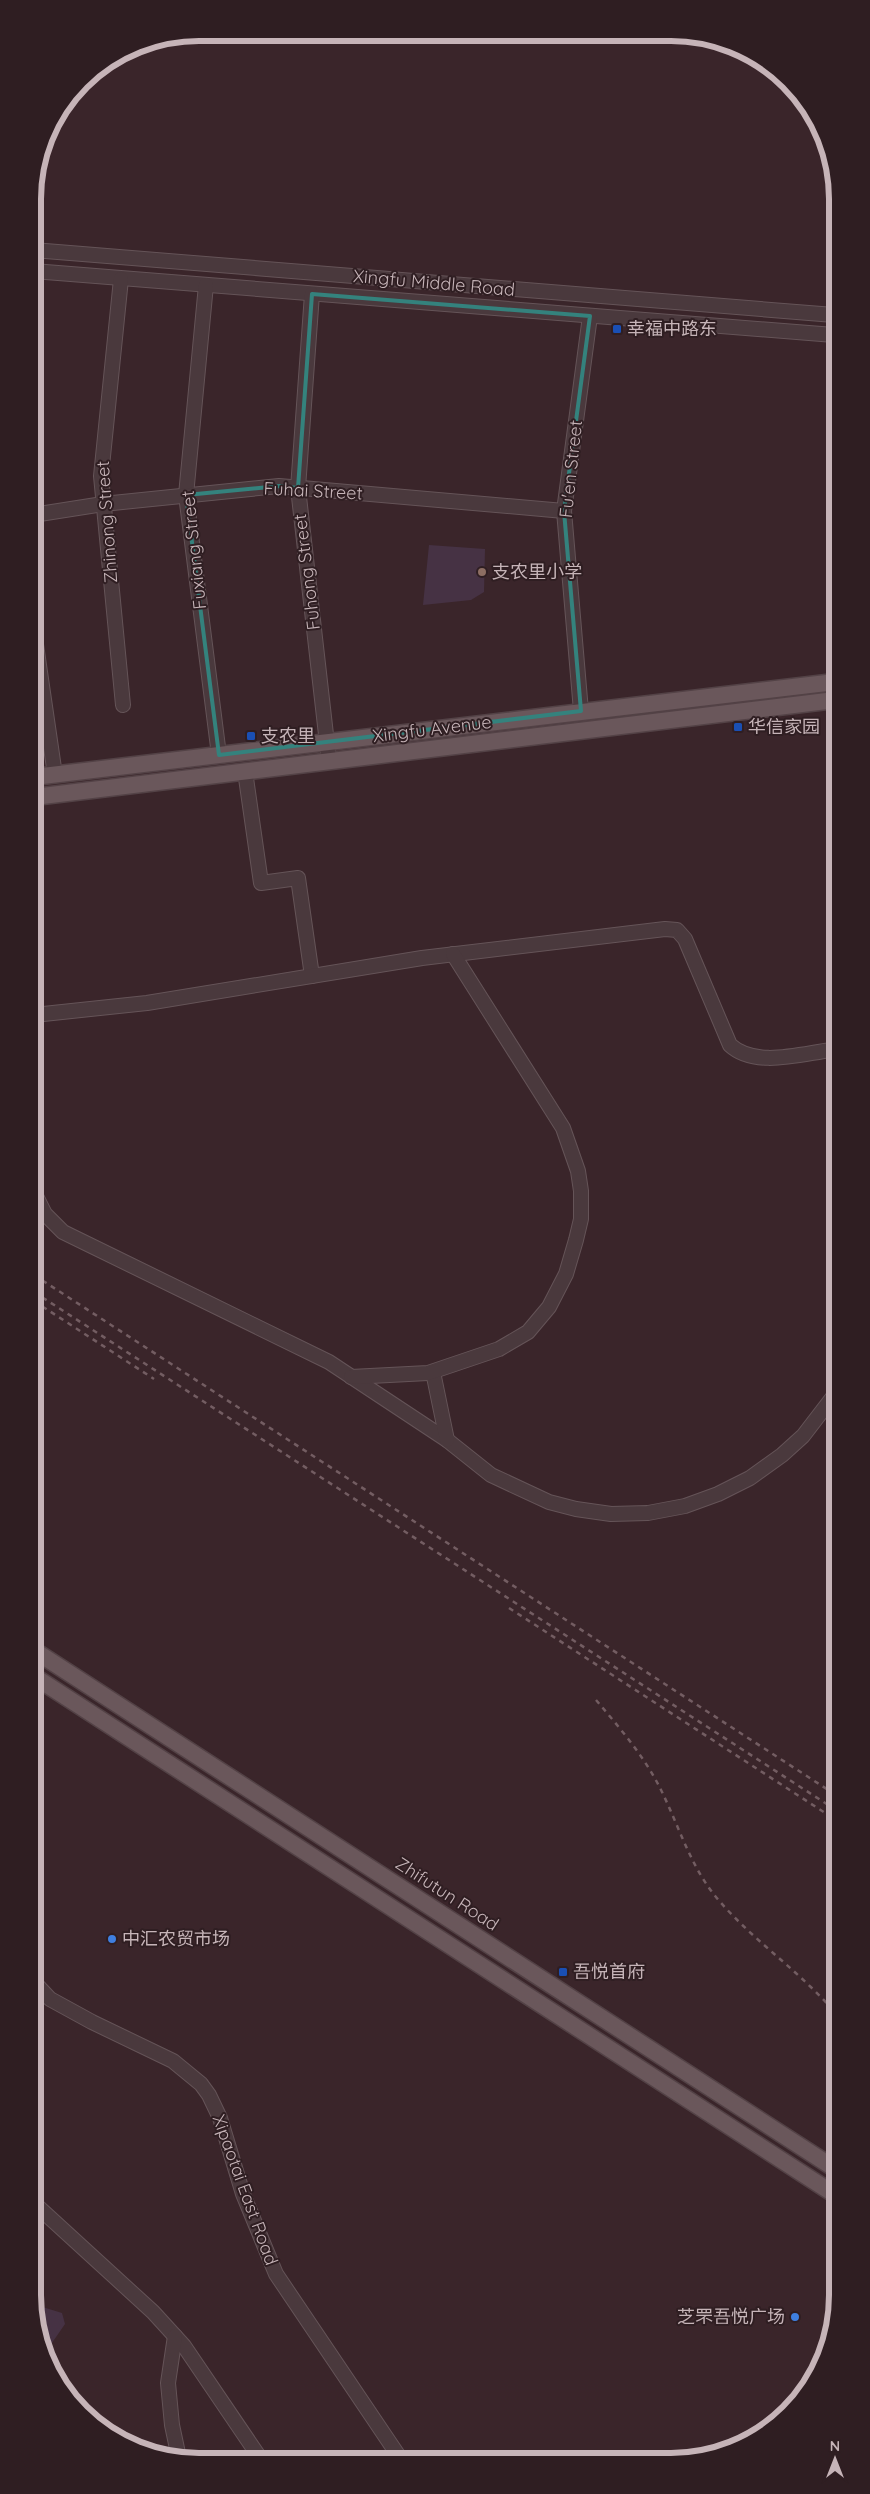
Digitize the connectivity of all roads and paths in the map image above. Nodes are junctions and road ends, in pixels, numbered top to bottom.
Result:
1 (42, 251) edge
2 (42, 272) edge
3 (121, 278) junction
4 (206, 285) junction
5 (312, 294) junction
6 (829, 315) edge
7 (590, 316) junction
8 (829, 335) edge
9 (298, 488) junction
10 (186, 495) junction
11 (103, 504) junction
12 (564, 511) junction
13 (42, 514) edge
14 (42, 679) edge
15 (829, 683) edge
16 (829, 701) edge
17 (123, 705) dead end
18 (581, 712) junction
19 (327, 742) junction
20 (219, 755) junction
21 (329, 761) junction
22 (245, 771) junction
23 (55, 774) junction
24 (42, 776) edge
25 (42, 796) edge
26 (453, 954) junction
27 (312, 976) junction
28 (42, 1014) edge
29 (829, 1050) edge
30 (42, 1207) edge
31 (432, 1372) junction
32 (351, 1377) junction
33 (828, 1404) edge
34 (447, 1440) junction
35 (41, 1655) edge
36 (41, 1681) edge
37 (41, 1990) edge
38 (828, 2164) edge
39 (828, 2190) edge
40 (41, 2210) edge
41 (175, 2336) junction
42 (178, 2451) edge
43 (257, 2453) edge
44 (397, 2453) edge

1 - 6 street, Xingfu Middle Road
2 - 3 street, Xingfu Middle Road
3 - 4 street, Xingfu Middle Road
3 - 11 street, Zhinong Street
4 - 5 street, Xingfu Middle Road
4 - 10 street, Fuxiang Street
5 - 7 street, Xingfu Middle Road
5 - 9 street, Fuhong Street
7 - 8 street, Xingfu Middle Road
7 - 12 street, Fu'en Street
9 - 10 street, Fuhai Street
9 - 12 street, Fuhai Street
9 - 19 street, Fuhong Street
10 - 11 street, Fuhai Street
10 - 20 street, Fuxiang Street
11 - 13 street, Fuhai Street
11 - 17 street, Zhinong Street
12 - 18 street, Fu'en Street
14 - 23 street
15 - 18 main road, Xingfu Avenue
16 - 21 main road, Xingfu Avenue
18 - 19 main road, Xingfu Avenue
19 - 20 main road, Xingfu Avenue
19 - 21 street, Fuhong Street
20 - 23 main road, Xingfu Avenue
21 - 22 main road, Xingfu Avenue
22 - 25 main road, Xingfu Avenue
22 - 27 street
23 - 24 main road, Xingfu Avenue
26 - 27 street
26 - 29 street
26 - 31 street
27 - 28 street
30 - 32 street
31 - 32 street
31 - 34 street
32 - 34 street
33 - 34 street
35 - 38 main road, Zhifutun Road
36 - 39 main road
37 - 44 street, Xipaotai East Road
40 - 41 street
41 - 42 street
41 - 43 street

